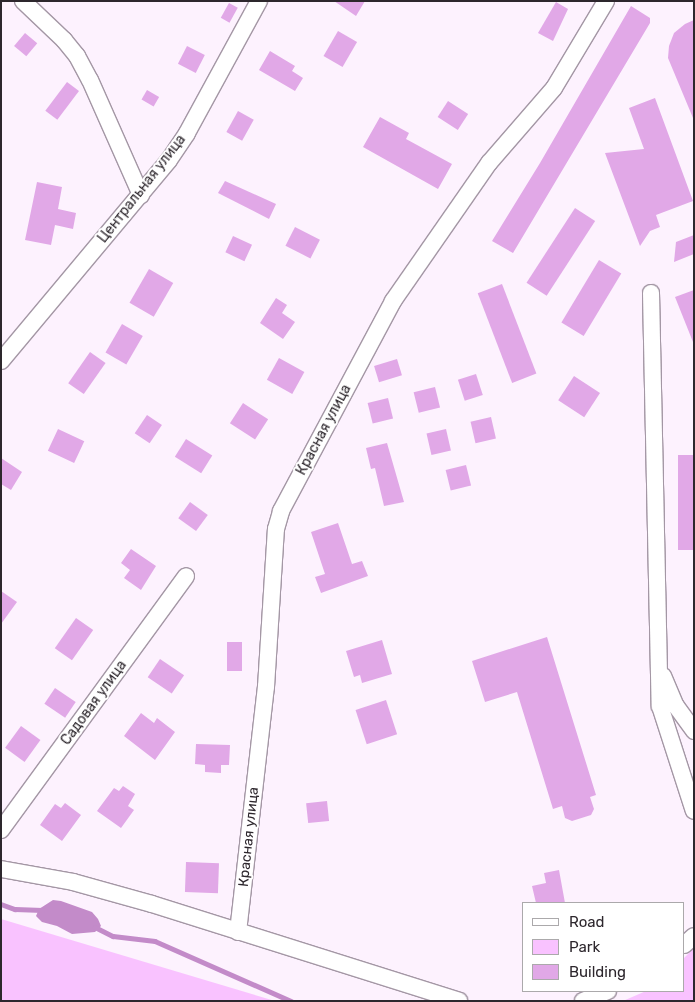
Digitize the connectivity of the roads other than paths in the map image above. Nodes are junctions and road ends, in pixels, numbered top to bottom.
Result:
1 (24, 1) edge
2 (259, 1) edge
3 (606, 1) edge
4 (141, 195) junction
5 (651, 293) dead end
6 (1, 361) edge
7 (186, 576) dead end
8 (658, 660) junction
9 (694, 731) edge
10 (694, 811) edge
11 (1, 830) edge
12 (1, 869) edge
13 (238, 932) junction
14 (606, 992) edge
15 (459, 1001) edge
16 (583, 1001) edge

1 - 4 street
2 - 4 street, Центральная улица
3 - 13 street, Красная улица
4 - 6 street, Центральная улица
5 - 8 street
7 - 11 street, Садовая улица
8 - 9 street
8 - 10 street
12 - 13 street
13 - 15 street
14 - 16 street

